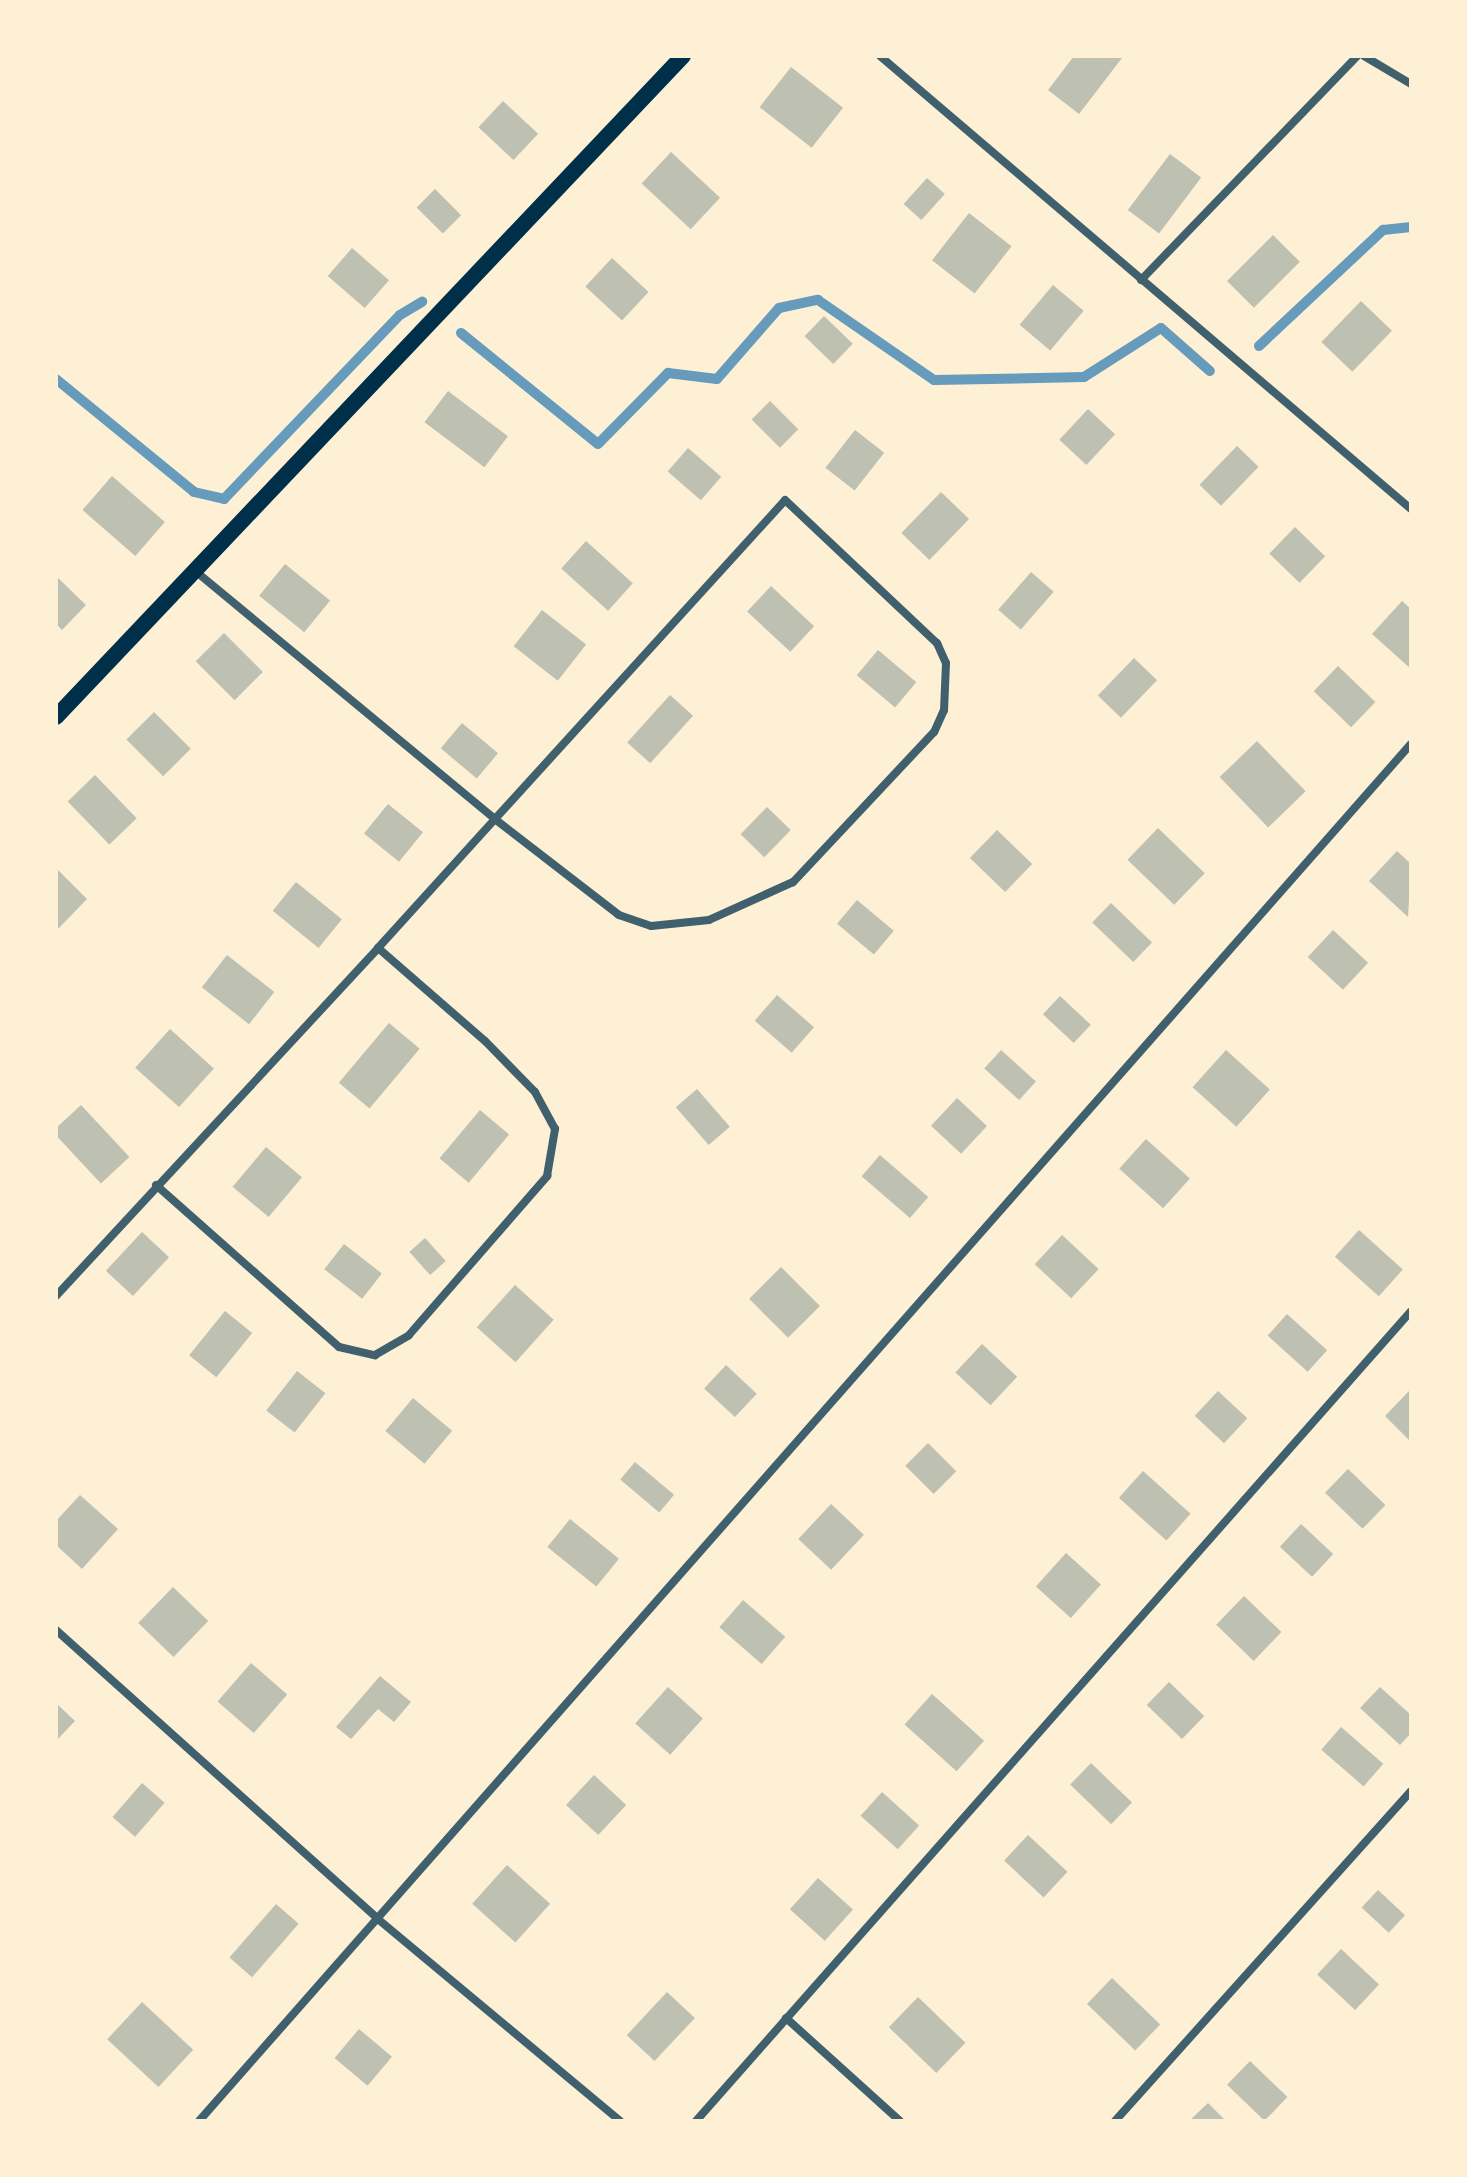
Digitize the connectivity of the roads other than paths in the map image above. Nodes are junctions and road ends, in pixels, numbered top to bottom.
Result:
1 (683, 56) edge
2 (880, 56) edge
3 (1357, 56) edge
4 (1364, 56) edge
5 (1411, 84) edge
6 (1141, 280) junction
7 (1411, 509) edge
8 (195, 571) junction
9 (56, 717) edge
10 (1411, 744) edge
11 (495, 819) junction
12 (378, 948) junction
13 (156, 1185) junction
14 (56, 1296) edge
15 (1411, 1311) edge
16 (56, 1630) edge
17 (1411, 1791) edge
18 (379, 1920) junction
19 (786, 2018) junction
20 (199, 2121) edge
21 (620, 2121) edge
22 (696, 2121) edge
23 (900, 2121) edge
24 (1115, 2121) edge

1 - 8 main road
2 - 6 street
3 - 6 street
4 - 5 street
6 - 7 street
8 - 9 main road
8 - 11 street
10 - 18 street
11 - 11 street
11 - 12 street
12 - 13 street
12 - 13 street
13 - 14 street
15 - 19 street
16 - 18 street
17 - 24 street
18 - 20 street
18 - 21 street
19 - 22 street
19 - 23 street

